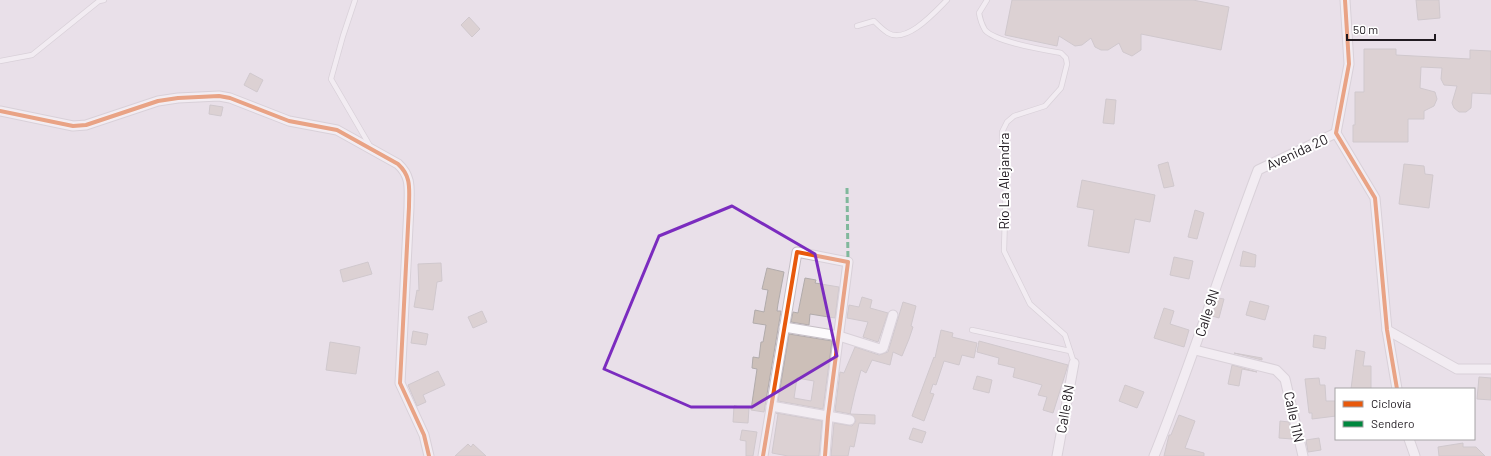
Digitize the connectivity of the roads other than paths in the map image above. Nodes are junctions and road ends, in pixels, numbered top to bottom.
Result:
1 (104, 0) edge
2 (355, 0) edge
3 (947, 0) edge
4 (987, 0) edge
5 (1345, 0) edge
6 (858, 26) dead end
7 (0, 61) edge
8 (0, 111) edge
9 (1336, 133) junction
10 (372, 149) junction
11 (1258, 170) joint
12 (893, 315) dead end
13 (784, 327) junction
14 (972, 330) dead end
15 (1388, 330) junction
16 (839, 336) junction
17 (1195, 350) junction
18 (1070, 351) junction
19 (1074, 363) joint
20 (1491, 369) edge
21 (1397, 388) edge
22 (771, 406) junction
23 (828, 417) junction
24 (850, 420) dead end
25 (1409, 440) edge
26 (429, 456) edge
27 (763, 456) edge
28 (825, 456) edge
29 (1057, 456) edge
30 (1154, 456) edge
31 (1302, 456) edge
32 (1415, 456) edge

1 - 7 lane
2 - 10 lane
3 - 6 lane
4 - 18 lane, Río La Alejandra
5 - 9 street
8 - 10 street
9 - 11 street, Avenida 20
9 - 15 street
10 - 26 street
11 - 17 street, Calle 9N
12 - 16 street
13 - 16 street
13 - 16 street
13 - 22 street
14 - 18 lane
15 - 20 street
15 - 21 street
16 - 23 street
17 - 30 street, Calle 9N
17 - 31 street, Calle 11N
18 - 19 lane, Río La Alejandra
19 - 29 street, Calle 8N
22 - 23 street
22 - 27 street
23 - 24 street
23 - 28 street
25 - 32 street

